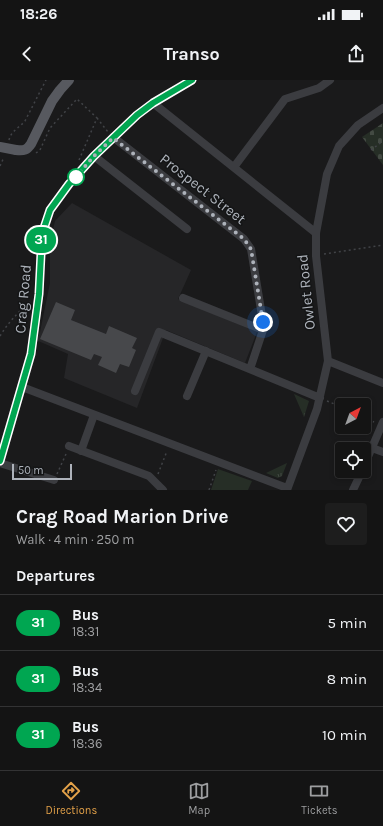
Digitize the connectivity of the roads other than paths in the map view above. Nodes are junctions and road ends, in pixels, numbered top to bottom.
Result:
1 (69, 80) edge
2 (192, 80) edge
3 (330, 80) edge
4 (153, 103) junction
5 (383, 108) edge
6 (113, 138) junction
7 (4, 148) edge
8 (94, 156) junction
9 (234, 167) junction
10 (187, 229) dead end
11 (316, 233) junction
12 (183, 298) dead end
13 (263, 330) junction
14 (206, 351) junction
15 (328, 361) junction
16 (250, 369) junction
17 (383, 383) edge
18 (22, 387) junction
19 (135, 391) dead end
20 (187, 396) dead end
21 (320, 398) junction
22 (94, 415) junction
23 (382, 423) edge
24 (70, 446) road end
25 (372, 448) joint
26 (81, 450) junction
27 (383, 452) edge
28 (0, 462) edge
29 (359, 478) edge
30 (54, 480) road end
31 (287, 489) edge
32 (163, 490) edge
33 (353, 490) edge

1 - 7 main road, bridge
2 - 4 street, Crag Road
3 - 9 street
4 - 6 street, Crag Road
4 - 9 street
5 - 11 street, Owlet Road
6 - 8 street, Crag Road
6 - 13 street, Prospect Street
8 - 10 street
8 - 18 street, Crag Road
9 - 11 street
11 - 15 street, Owlet Road
12 - 13 street
13 - 16 street, Prospect Street
14 - 16 street
14 - 19 street
14 - 20 street
15 - 17 street
15 - 21 street, Owlet Road
16 - 21 street
18 - 22 street
18 - 28 street, Crag Road
21 - 31 street, Owlet Road
22 - 26 street
22 - 31 street
23 - 25 street
24 - 26 street
25 - 27 street
26 - 32 street
28 - 30 street
29 - 33 street

